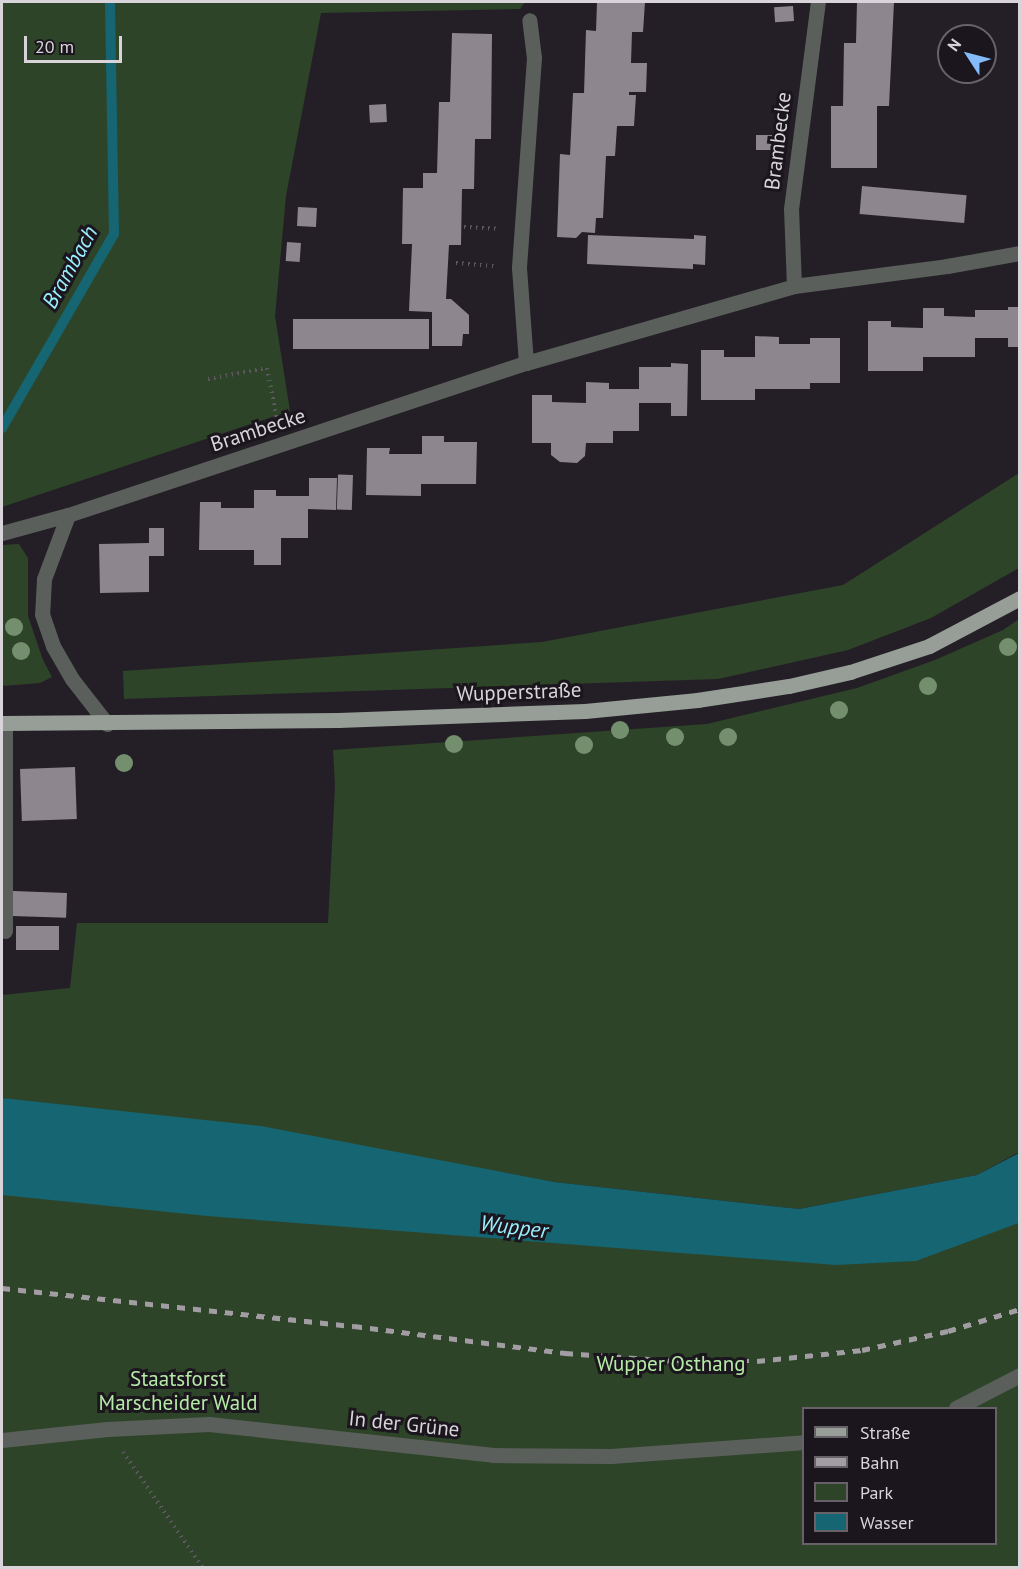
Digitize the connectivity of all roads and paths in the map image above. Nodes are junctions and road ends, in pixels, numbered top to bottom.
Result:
1 (818, 2) edge
2 (529, 20) dead end
3 (464, 227) dead end
4 (522, 230) junction
5 (1020, 247) edge
6 (1019, 253) edge
7 (456, 263) dead end
8 (519, 267) junction
9 (794, 286) junction
10 (526, 363) junction
11 (208, 379) dead end
12 (282, 444) junction
13 (68, 515) junction
14 (2, 533) edge
15 (1020, 598) edge
16 (3, 723) edge
17 (108, 724) junction
18 (5, 931) dead end
19 (1020, 1375) edge
20 (958, 1407) edge
21 (107, 1429) junction
22 (2, 1440) edge
23 (802, 1442) edge
24 (202, 1568) edge

1 - 9 street, Brambecke
2 - 4 street
3 - 4 path
4 - 8 street
5 - 6 street, Brambecke
6 - 9 street, Brambecke
7 - 8 path
8 - 10 street
9 - 10 street, Brambecke
10 - 12 street, Brambecke
11 - 12 path
12 - 13 street, Brambecke
13 - 14 street, Brambecke
13 - 17 street
15 - 17 main road, Wupperstraße
16 - 17 main road, Wupperstraße
16 - 18 street
19 - 20 street
21 - 22 street, In der Grüne
21 - 23 street, In der Grüne
21 - 24 path

